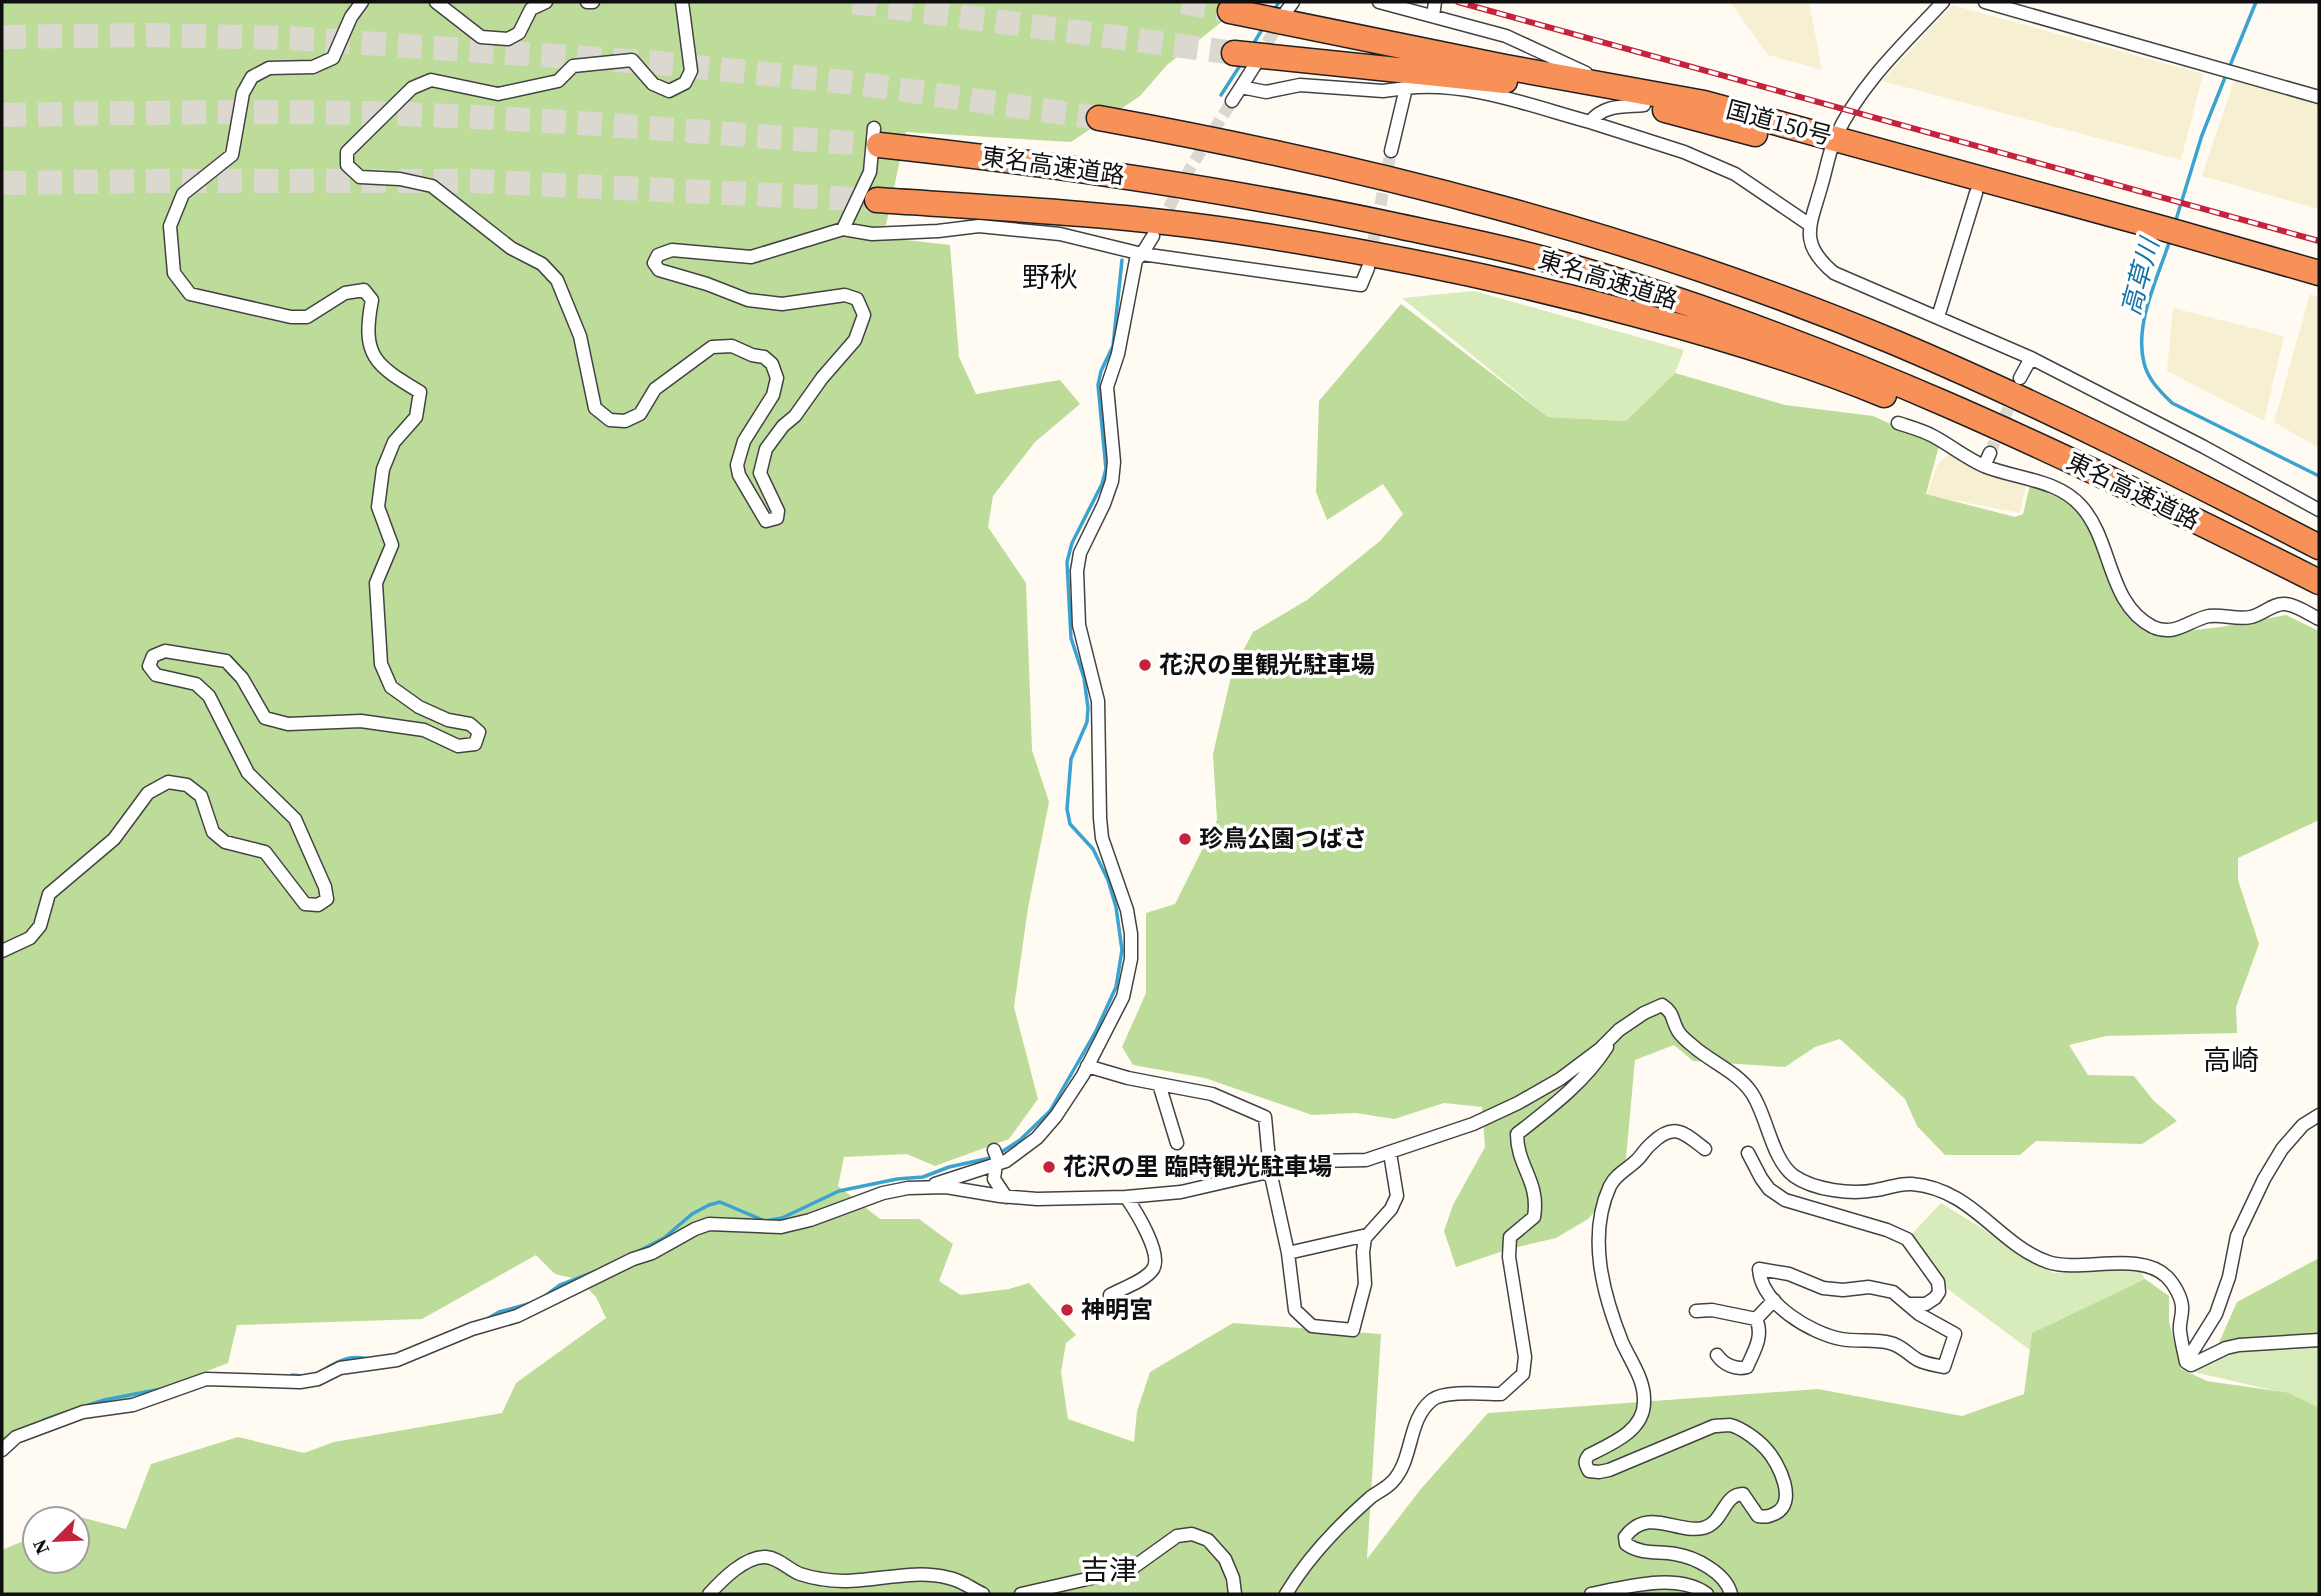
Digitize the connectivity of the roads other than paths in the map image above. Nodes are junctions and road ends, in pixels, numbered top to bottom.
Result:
1 (362, 2) edge
2 (436, 2) edge
3 (546, 2) edge
4 (587, 2) edge
5 (593, 2) edge
6 (682, 2) edge
7 (1293, 2) edge
8 (1379, 2) edge
9 (1435, 2) edge
10 (1943, 2) edge
11 (1986, 2) edge
12 (1230, 11) tunnel mouth
13 (1285, 13) tunnel mouth
14 (1433, 16) junction
15 (1244, 59) joint
16 (1616, 86) junction
17 (1241, 87) junction
18 (1406, 88) junction
19 (2319, 97) edge
20 (1232, 101) tunnel mouth
21 (1644, 105) junction
22 (1099, 118) tunnel mouth
23 (1590, 122) junction
24 (876, 137) joint
25 (1833, 146) junction
26 (1391, 151) tunnel mouth
27 (1976, 193) junction
28 (877, 200) tunnel mouth
29 (1810, 225) junction
30 (843, 229) junction
31 (1153, 236) tunnel mouth
32 (2171, 238) junction
33 (1142, 254) junction
34 (1368, 268) dead end
35 (2319, 273) edge
36 (2319, 288) edge
37 (1938, 317) junction
38 (2031, 358) junction
39 (2020, 378) tunnel mouth
40 (1898, 423) dead end
41 (1990, 453) tunnel mouth
42 (1984, 466) junction
43 (2319, 510) edge
44 (2319, 547) edge
45 (2290, 568) junction
46 (2319, 582) edge
47 (2319, 619) edge
48 (2, 951) edge
49 (1619, 1030) junction
50 (1087, 1066) junction
51 (1159, 1084) junction
52 (2319, 1115) edge
53 (1177, 1143) dead end
54 (1705, 1149) dead end
55 (994, 1150) dead end
56 (1390, 1153) junction
57 (1748, 1153) dead end
58 (998, 1164) junction
59 (1270, 1171) junction
60 (928, 1187) junction
61 (1006, 1197) junction
62 (1126, 1197) junction
63 (1367, 1235) junction
64 (1288, 1253) junction
65 (1110, 1295) dead end
66 (1774, 1300) junction
67 (1909, 1304) junction
68 (1696, 1311) dead end
69 (1756, 1319) junction
70 (2319, 1340) edge
71 (1717, 1355) dead end
72 (2186, 1362) junction
73 (2, 1450) edge
74 (709, 1594) edge
75 (983, 1594) edge
76 (1021, 1594) edge
77 (1235, 1594) edge
78 (1286, 1594) edge
79 (1591, 1594) edge
80 (1707, 1594) edge
81 (1731, 1594) edge

1 - 48 street
2 - 3 street
4 - 5 street
6 - 30 street
7 - 13 street
8 - 14 street
9 - 14 street
10 - 25 street
11 - 19 street
12 - 16 highway, 国道150号
14 - 16 street
15 - 17 street
15 - 21 highway, 国道150号
16 - 25 highway, 国道150号
17 - 18 street
17 - 20 street
18 - 23 street
18 - 26 street
21 - 23 street
21 - 25 highway, 国道150号
22 - 44 highway, 東名高速道路
23 - 29 street
24 - 30 street
24 - 45 highway, 東名高速道路
25 - 27 highway, 国道150号
25 - 29 street
25 - 32 highway, 国道150号
27 - 32 highway, 国道150号
27 - 37 street
28 - 45 highway, 東名高速道路
29 - 37 street
30 - 33 street
31 - 33 street
32 - 35 highway, 国道150号
32 - 36 highway, 国道150号
33 - 34 street
33 - 50 street
37 - 38 street
38 - 39 street
38 - 43 street
40 - 42 street
41 - 42 street
42 - 47 street
45 - 46 highway, 東名高速道路
49 - 56 street
49 - 72 street
49 - 78 street
50 - 51 street
50 - 58 street
51 - 53 street
51 - 59 street
52 - 72 street
54 - 81 street
55 - 58 street
56 - 59 street
56 - 63 street
57 - 67 street
58 - 60 street
58 - 61 street
59 - 62 street
59 - 64 street
60 - 61 street
60 - 73 street
61 - 62 street
62 - 65 street
63 - 64 street
63 - 64 street
66 - 67 street
66 - 67 street
66 - 69 street
68 - 69 street
69 - 71 street
70 - 72 street
74 - 75 street
76 - 77 street
79 - 80 street

